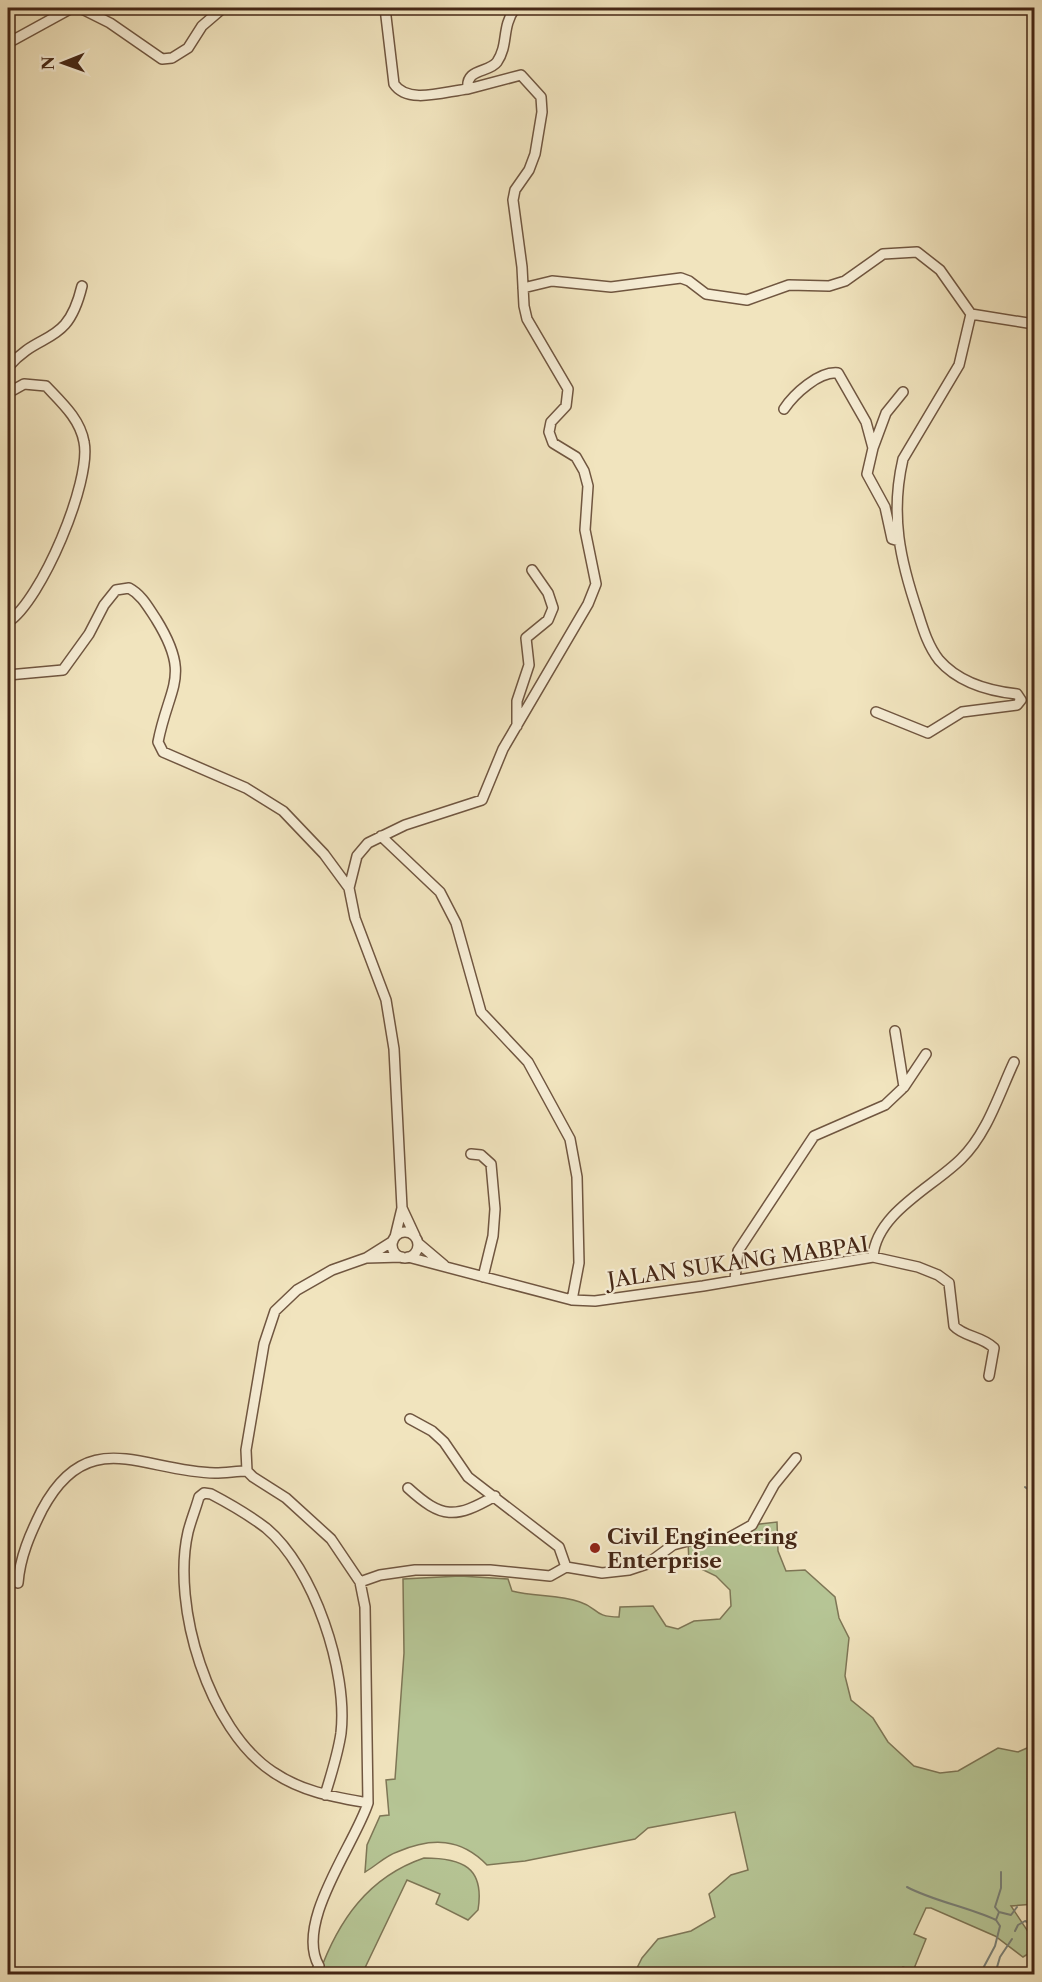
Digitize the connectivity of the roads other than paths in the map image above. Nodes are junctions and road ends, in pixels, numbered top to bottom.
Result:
1 (223, 8) edge
2 (385, 8) edge
3 (515, 8) edge
4 (8, 43) edge
5 (468, 88) junction
6 (82, 285) dead end
7 (523, 288) junction
8 (970, 314) junction
9 (1035, 324) edge
10 (8, 367) edge
11 (903, 392) dead end
12 (8, 393) edge
13 (784, 409) dead end
14 (873, 448) junction
15 (899, 541) junction
16 (532, 570) dead end
17 (8, 622) edge
18 (8, 675) edge
19 (876, 712) dead end
20 (517, 726) junction
21 (381, 836) junction
22 (350, 888) junction
23 (896, 1031) dead end
24 (926, 1054) dead end
25 (1014, 1062) dead end
26 (904, 1087) junction
27 (471, 1154) dead end
28 (402, 1208) junction
29 (394, 1239) junction
30 (417, 1240) junction
31 (405, 1257) junction
32 (873, 1257) junction
33 (366, 1258) junction
34 (447, 1268) junction
35 (483, 1277) junction
36 (735, 1279) junction
37 (573, 1300) junction
38 (988, 1376) dead end
39 (410, 1419) dead end
40 (796, 1458) dead end
41 (248, 1471) junction
42 (408, 1488) dead end
43 (495, 1496) junction
44 (566, 1567) junction
45 (360, 1582) junction
46 (18, 1583) dead end
47 (325, 1795) junction
48 (369, 1803) junction
49 (317, 1970) edge

1 - 4 street
2 - 5 street
3 - 5 street
5 - 7 street
6 - 10 street
7 - 8 street
7 - 20 street
8 - 9 street
8 - 15 street
11 - 14 street
12 - 17 street
13 - 14 street
14 - 15 street
15 - 19 street
16 - 20 street
18 - 22 street
20 - 21 street
21 - 22 street
21 - 37 street
22 - 28 street
23 - 26 street
24 - 26 street
25 - 32 street
26 - 36 street
27 - 35 street
28 - 29 street
28 - 30 street
29 - 30 street
29 - 31 street
29 - 33 street, JALAN SUKANG MABPAI
30 - 31 street
30 - 34 street, JALAN SUKANG MABPAI
31 - 33 street, JALAN SUKANG MABPAI
31 - 34 street, JALAN SUKANG MABPAI
32 - 36 street, JALAN SUKANG MABPAI
32 - 38 street, JALAN SUKANG MABPAI
33 - 41 street, JALAN SUKANG MABPAI
34 - 35 street, JALAN SUKANG MABPAI
35 - 37 street, JALAN SUKANG MABPAI
36 - 37 street, JALAN SUKANG MABPAI
39 - 43 street
40 - 44 street
41 - 45 street
41 - 46 street
42 - 43 street
43 - 44 street
44 - 45 street
45 - 48 street
47 - 47 street
47 - 48 street
48 - 49 street

